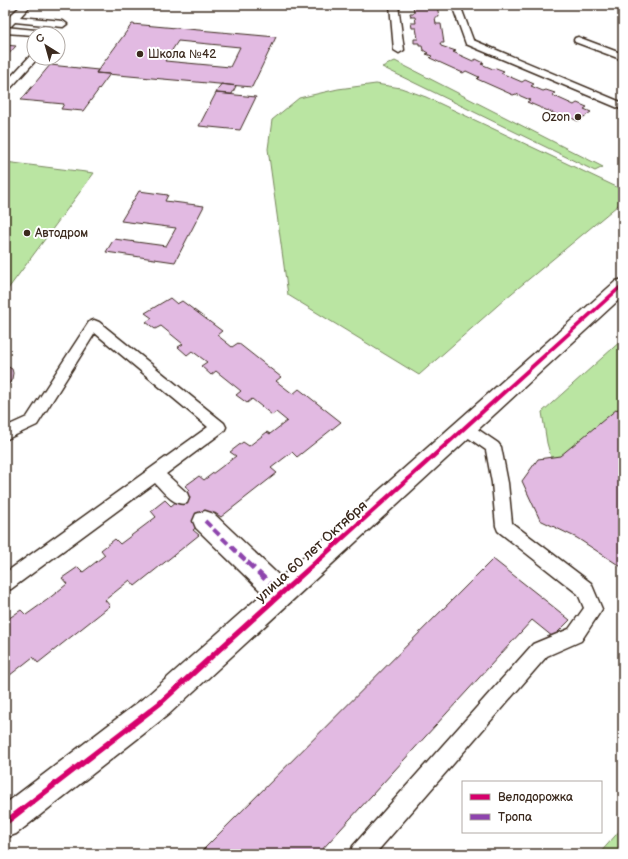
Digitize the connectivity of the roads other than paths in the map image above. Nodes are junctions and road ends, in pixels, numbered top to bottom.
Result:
1 (27, 5) edge
2 (394, 5) edge
3 (456, 5) edge
4 (12, 19) junction
5 (5, 26) edge
6 (61, 26) edge
7 (5, 30) edge
8 (26, 32) edge
9 (578, 40) dead end
10 (399, 50) dead end
11 (623, 57) edge
12 (26, 66) edge
13 (5, 89) edge
14 (623, 107) edge
15 (623, 285) edge
16 (465, 428) junction
17 (5, 434) edge
18 (155, 473) junction
19 (181, 498) dead end
20 (205, 521) dead end
21 (5, 583) edge
22 (281, 594) junction
23 (5, 823) edge
24 (361, 854) edge

1 - 4 lane
2 - 10 lane
3 - 14 lane
4 - 5 lane
4 - 6 lane
7 - 8 lane
9 - 11 lane
12 - 13 lane
15 - 16 street, улица 60 лет Октября
16 - 22 street, улица 60 лет Октября
16 - 24 lane
17 - 18 lane
18 - 19 lane
18 - 21 lane
20 - 22 street
22 - 23 street, улица 60 лет Октября

